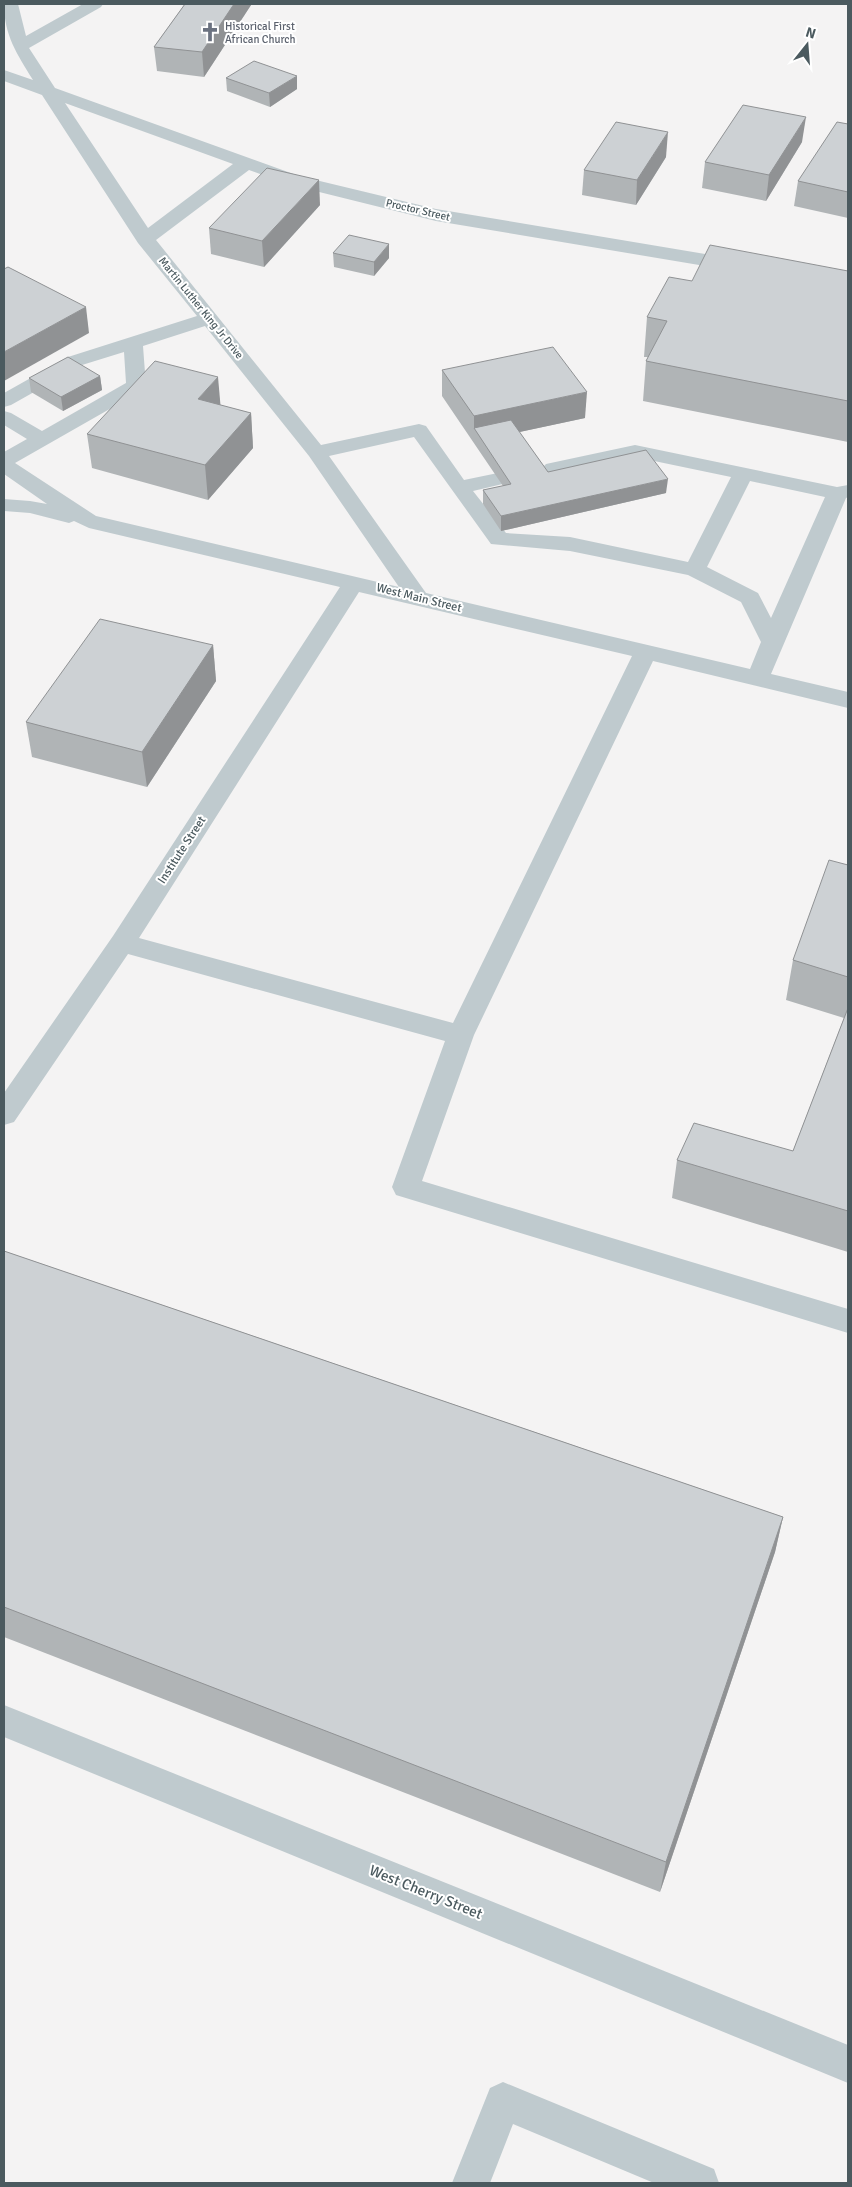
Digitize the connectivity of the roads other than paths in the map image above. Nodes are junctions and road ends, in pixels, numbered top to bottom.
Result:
1 (10, 4) edge
2 (94, 4) edge
3 (20, 46) junction
4 (4, 75) edge
5 (49, 92) junction
6 (245, 164) junction
7 (145, 240) junction
8 (761, 270) edge
9 (210, 318) junction
10 (133, 342) junction
11 (4, 401) edge
12 (4, 417) edge
13 (42, 439) junction
14 (316, 452) junction
15 (4, 463) edge
16 (553, 468) dead end
17 (744, 473) junction
18 (513, 476) edge
19 (459, 487) junction
20 (843, 492) edge
21 (4, 505) edge
22 (90, 521) junction
23 (695, 570) junction
24 (354, 582) junction
25 (417, 597) junction
26 (772, 642) junction
27 (646, 652) junction
28 (758, 679) junction
29 (848, 700) edge
30 (122, 943) junction
31 (461, 1035) junction
32 (4, 1114) edge
33 (848, 1321) edge
34 (4, 1721) edge
35 (848, 2064) edge
36 (471, 2183) edge
37 (700, 2183) edge

1 - 3 street, Martin Luther King Jr Drive
2 - 3 street
3 - 5 street, Martin Luther King Jr Drive
4 - 5 street, Proctor Street
5 - 6 street, Proctor Street
5 - 7 street, Martin Luther King Jr Drive
6 - 7 street
6 - 8 street, Proctor Street
7 - 9 street, Martin Luther King Jr Drive
9 - 10 street
9 - 14 street, Martin Luther King Jr Drive
10 - 11 street
10 - 13 street
12 - 13 street
13 - 15 street
14 - 19 street
14 - 25 street, Martin Luther King Jr Drive
15 - 22 street, West Main Street
16 - 17 street
17 - 20 street
17 - 23 street
18 - 19 street
19 - 23 street
20 - 26 street
21 - 22 street
22 - 24 street, West Main Street
23 - 26 street
24 - 25 street, West Main Street
24 - 30 street, Institute Street
25 - 27 street, West Main Street
26 - 28 street
27 - 28 street, West Main Street
27 - 31 street
28 - 29 street, West Main Street
30 - 31 street
30 - 32 street, Institute Street
31 - 33 street
34 - 35 street, West Cherry Street
36 - 37 street

